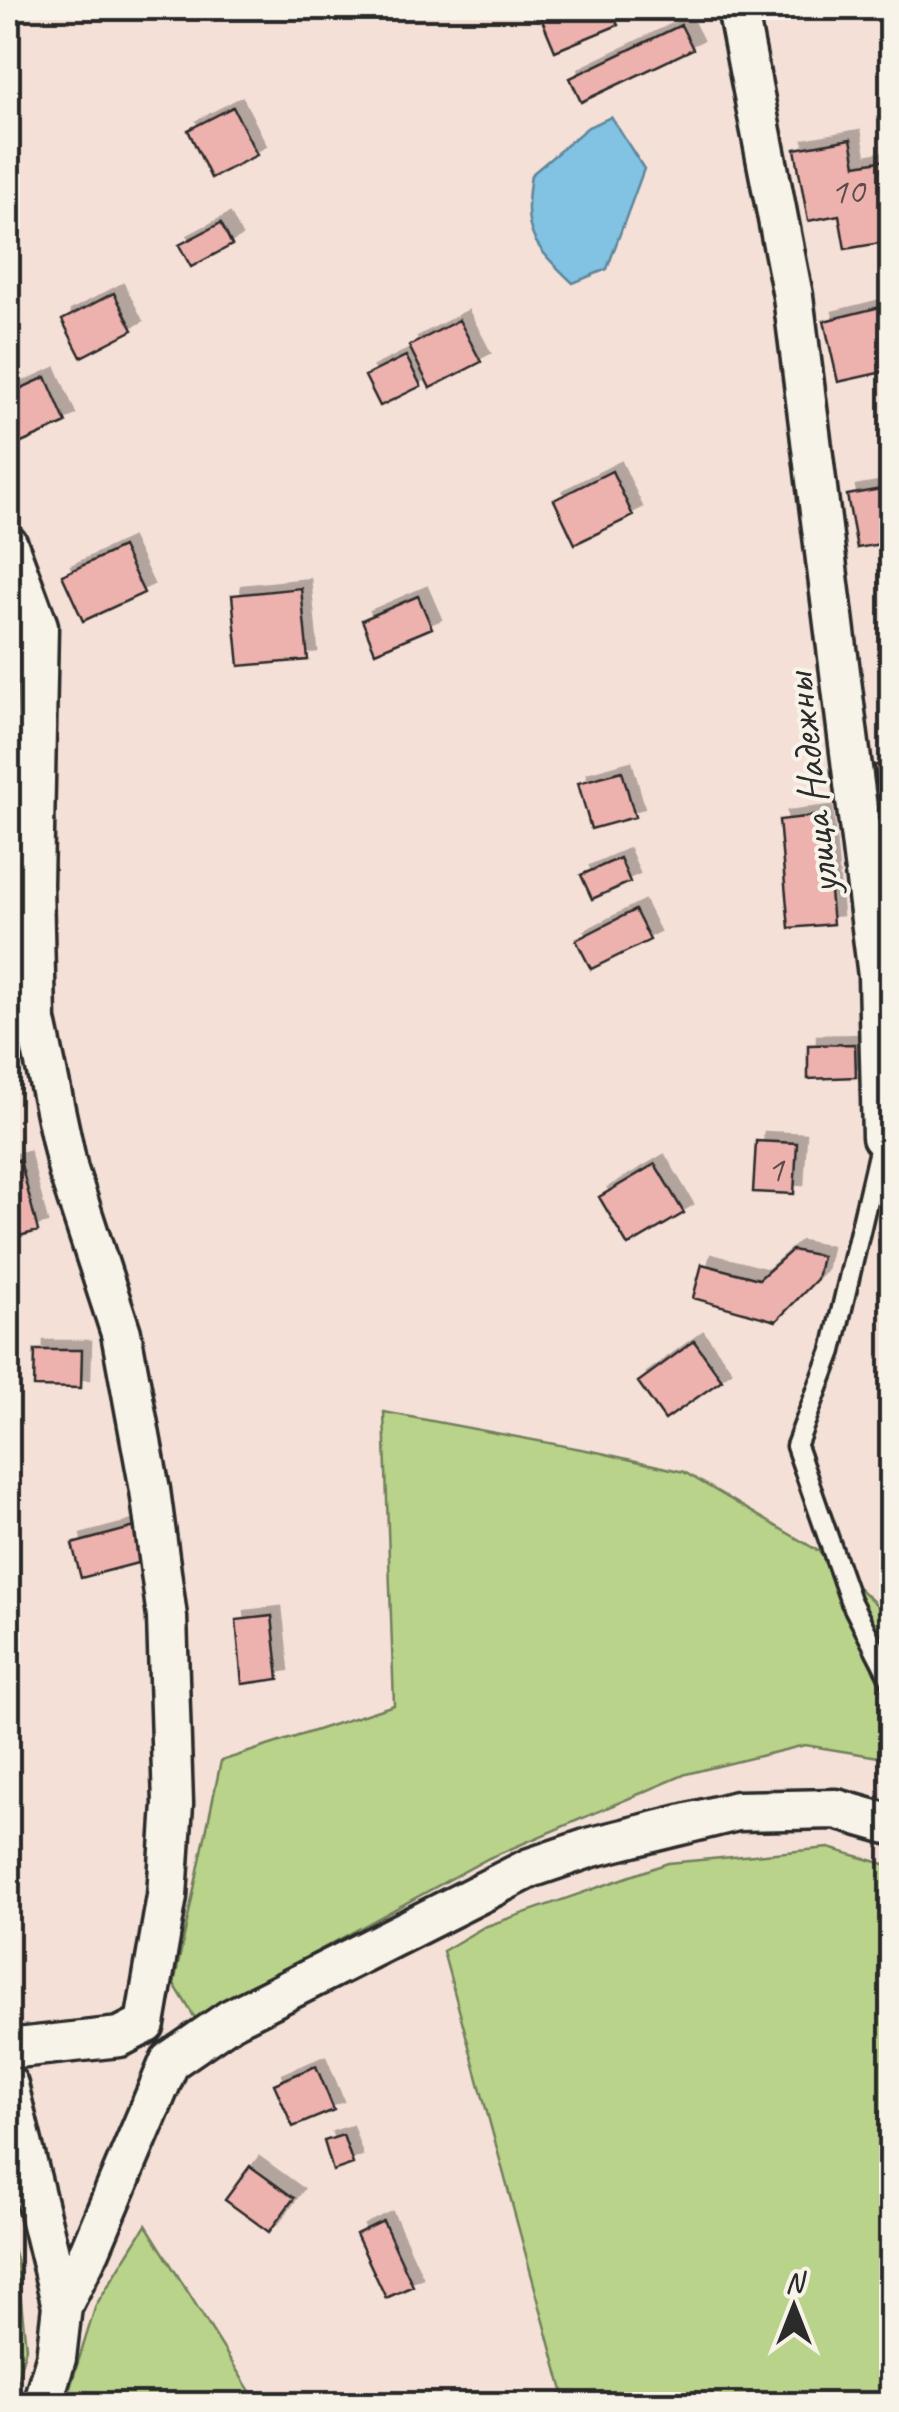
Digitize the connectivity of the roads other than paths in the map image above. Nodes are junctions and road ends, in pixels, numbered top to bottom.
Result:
1 (737, 8) edge
2 (8, 545) edge
3 (8, 598) edge
4 (38, 626) junction
5 (882, 1137) joint
6 (892, 1682) edge
7 (892, 1825) edge
8 (145, 2024) junction
9 (8, 2049) edge
10 (170, 2061) junction
11 (8, 2085) edge
12 (62, 2306) junction
13 (42, 2404) edge

1 - 5 street, улица Надежны
2 - 4 street
3 - 4 lane
4 - 8 street
5 - 6 lane
7 - 10 street
8 - 9 street
8 - 10 street
10 - 12 street
11 - 12 street
12 - 13 street

